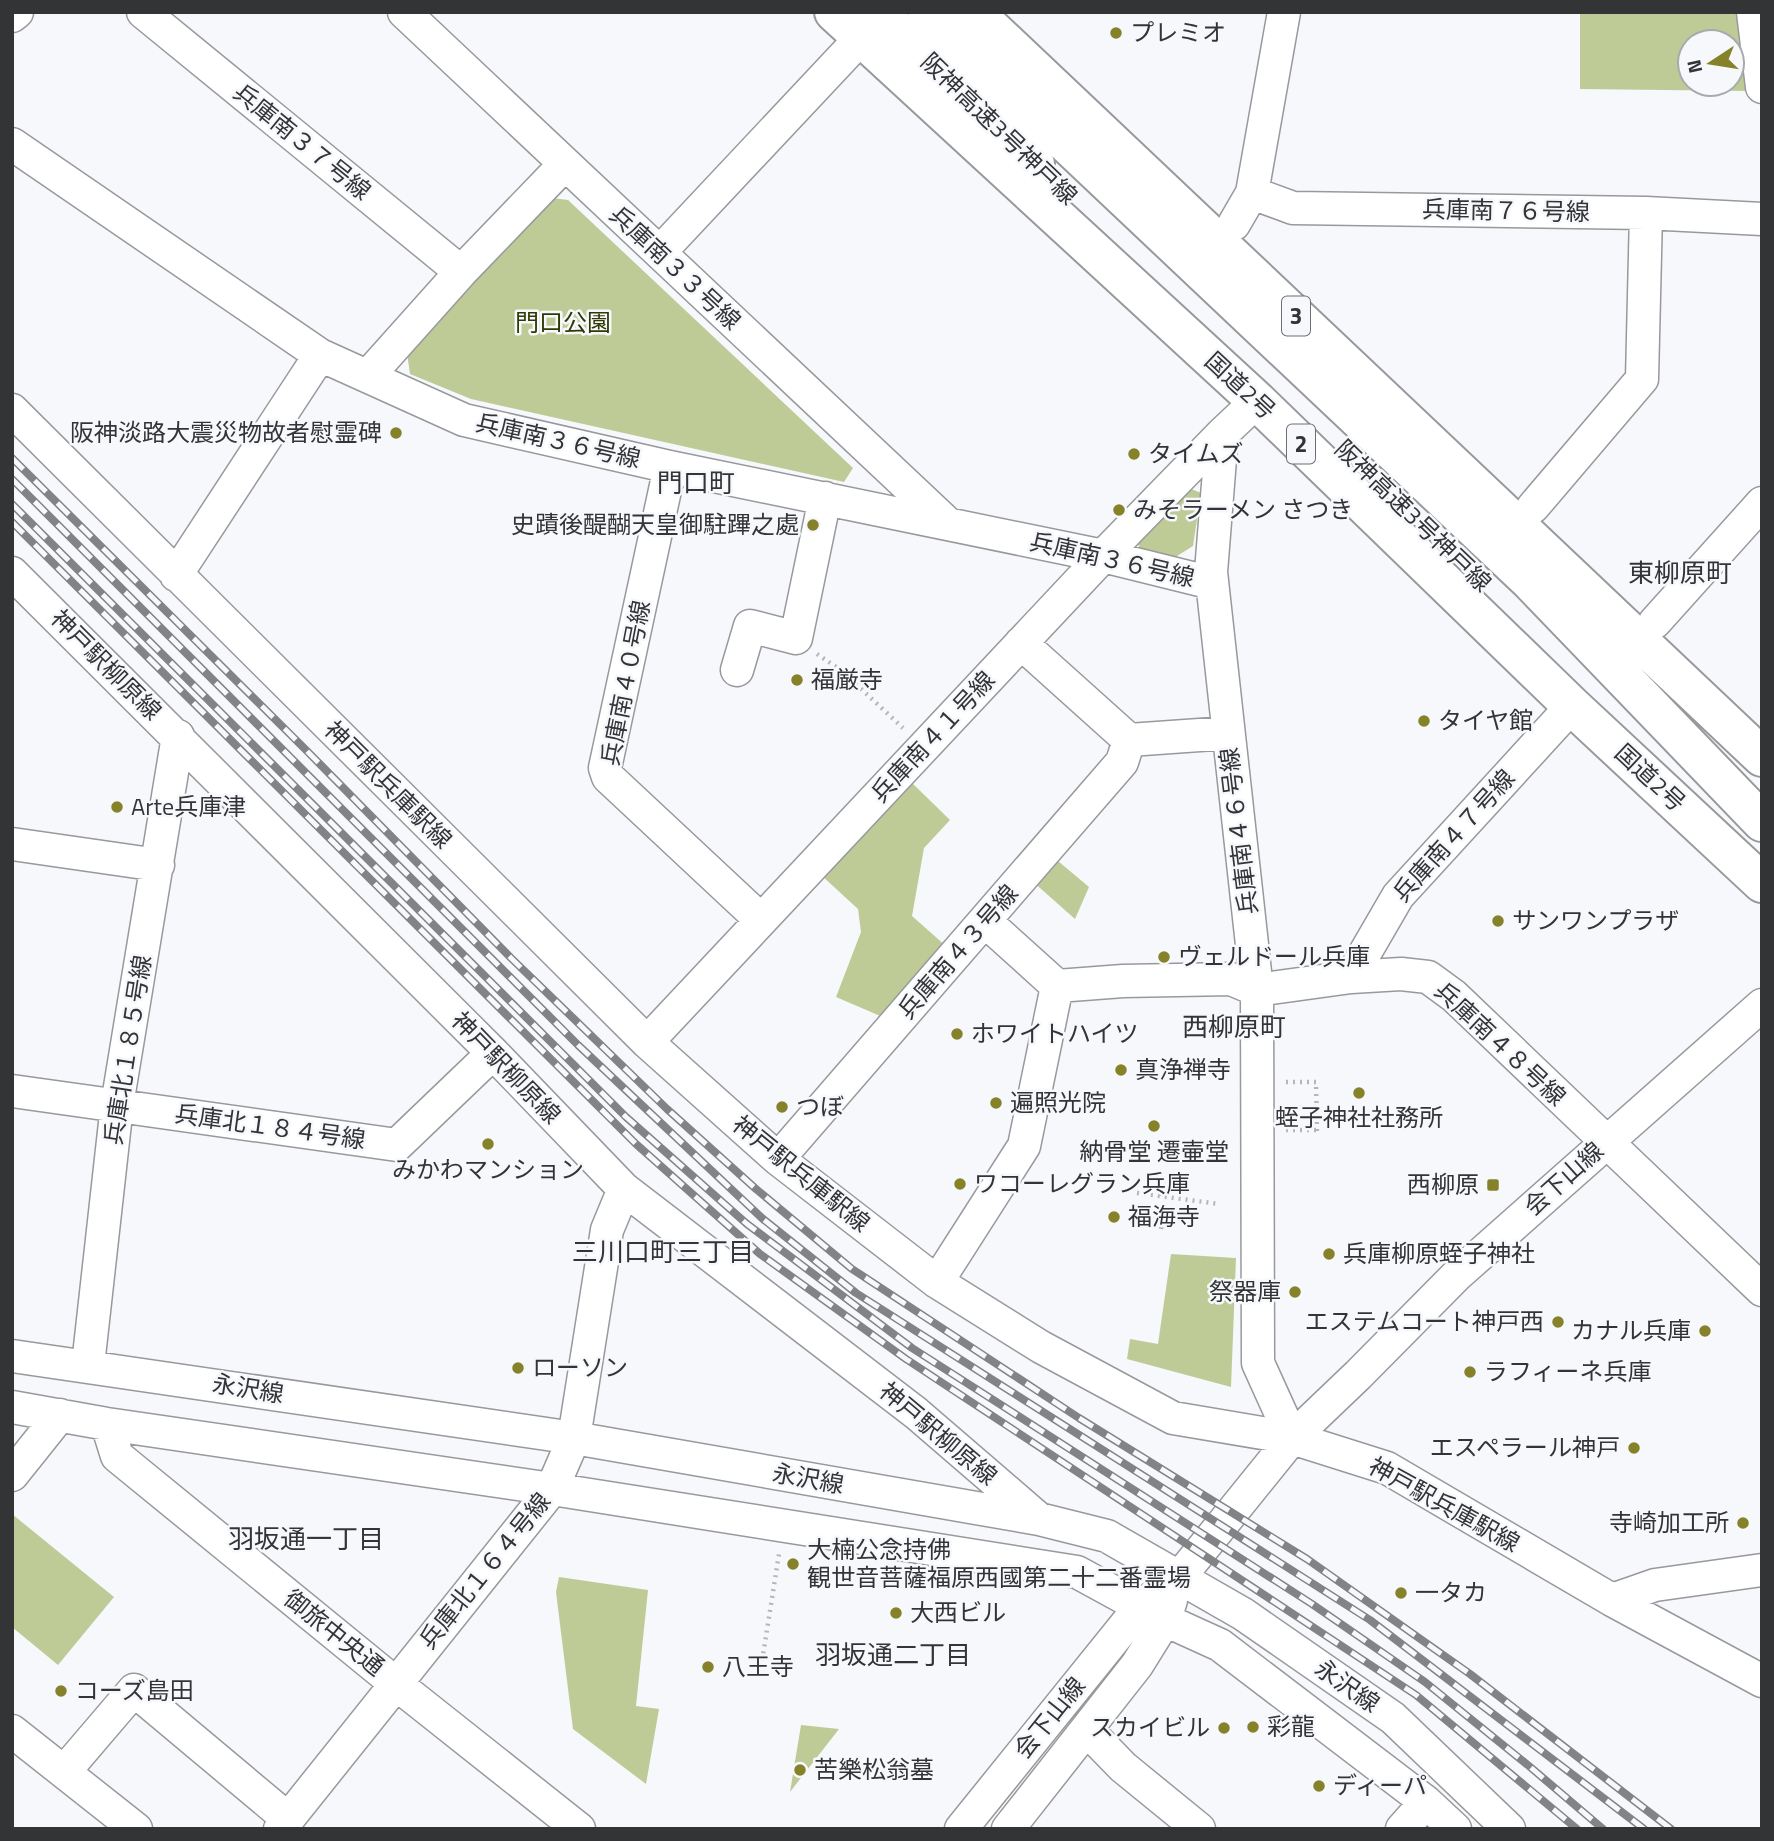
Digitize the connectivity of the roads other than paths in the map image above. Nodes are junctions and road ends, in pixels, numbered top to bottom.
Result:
1 (17, 12) edge
2 (143, 12) edge
3 (404, 12) edge
4 (927, 12) edge
5 (974, 12) edge
6 (1009, 12) edge
7 (1284, 12) edge
8 (1753, 12) edge
9 (12, 16) edge
10 (857, 21) edge
11 (1762, 86) edge
12 (12, 144) edge
13 (564, 165) junction
14 (1243, 209) junction
15 (1646, 213) junction
16 (1762, 219) edge
17 (660, 253) junction
18 (461, 272) junction
19 (320, 355) junction
20 (368, 376) junction
21 (1257, 401) junction
22 (12, 411) edge
23 (1222, 434) junction
24 (670, 467) junction
25 (825, 498) junction
26 (1762, 503) edge
27 (1534, 507) junction
28 (947, 523) junction
29 (1103, 556) junction
30 (12, 573) edge
31 (176, 575) junction
32 (1212, 583) junction
33 (1636, 621) junction
34 (1021, 643) junction
35 (737, 670) dead end
36 (1573, 706) junction
37 (1762, 723) edge
38 (1228, 733) junction
39 (178, 736) junction
40 (1129, 740) junction
41 (1762, 757) edge
42 (1762, 783) edge
43 (1762, 822) edge
44 (12, 844) edge
45 (1762, 850) edge
46 (158, 864) junction
47 (1762, 883) edge
48 (761, 919) junction
49 (985, 920) junction
50 (1350, 977) junction
51 (1057, 986) junction
52 (1257, 990) junction
53 (1762, 1006) edge
54 (647, 1042) junction
55 (493, 1053) junction
56 (12, 1091) edge
57 (117, 1105) junction
58 (1606, 1142) junction
59 (778, 1159) junction
60 (624, 1189) junction
61 (937, 1282) junction
62 (1762, 1290) edge
63 (12, 1356) edge
64 (88, 1365) junction
65 (12, 1407) edge
66 (60, 1415) junction
67 (107, 1424) junction
68 (574, 1438) junction
69 (1292, 1438) junction
70 (12, 1475) edge
71 (552, 1489) junction
72 (1039, 1519) junction
73 (1762, 1570) edge
74 (1178, 1578) junction
75 (1612, 1600) junction
76 (1152, 1613) junction
77 (1762, 1681) edge
78 (395, 1683) junction
79 (1087, 1730) junction
80 (12, 1731) edge
81 (64, 1772) junction
82 (1426, 1801) junction
83 (560, 1823) edge
84 (284, 1824) edge
85 (1504, 1827) edge
86 (136, 1829) edge
87 (961, 1829) edge
88 (1008, 1829) edge
89 (1199, 1829) edge
90 (1402, 1829) edge
91 (1455, 1829) edge

1 - 9 street
2 - 18 street, 兵庫南３７号線
3 - 13 street, 兵庫南３３号線
4 - 43 highway, 3
5 - 33 highway, 3
6 - 14 highway
7 - 14 street
8 - 11 street
10 - 17 street
10 - 21 highway, 国道2号 / 2
10 - 45 highway, 阪神高速3号神戸線
12 - 19 street, 兵庫南３６号線
13 - 17 street, 兵庫南３３号線
13 - 18 street
14 - 15 street, 兵庫南７６号線
14 - 27 highway
15 - 16 street, 兵庫南７６号線
15 - 27 street
17 - 28 street, 兵庫南３３号線
18 - 20 street
19 - 20 street, 兵庫南３６号線
19 - 31 street
20 - 24 street, 兵庫南３６号線
21 - 23 street
21 - 36 highway, 国道2号 / 2
22 - 31 street, 神戸駅兵庫駅線
23 - 29 street, 兵庫南４１号線
23 - 32 street, 兵庫南４６号線
24 - 25 street, 兵庫南３６号線
24 - 48 street, 兵庫南４０号線
25 - 28 street, 兵庫南３６号線
25 - 35 street
26 - 33 street
27 - 33 highway
28 - 29 street, 兵庫南３６号線
29 - 32 street, 兵庫南３６号線
29 - 34 street, 兵庫南４１号線
30 - 39 street, 神戸駅柳原線
31 - 54 street, 神戸駅兵庫駅線
32 - 38 street, 兵庫南４６号線
33 - 37 highway
33 - 41 highway, 3
33 - 42 highway, 3
34 - 40 street
34 - 48 street, 兵庫南４１号線
36 - 47 highway, 国道2号 / 2
36 - 50 street, 兵庫南４７号線
38 - 40 street
38 - 52 street, 兵庫南４６号線
39 - 46 street, 兵庫北１８５号線
39 - 55 street, 神戸駅柳原線
40 - 49 street, 兵庫南４３号線
44 - 46 street
46 - 57 street, 兵庫北１８５号線
48 - 54 street, 兵庫南４１号線
49 - 51 street
49 - 59 street, 兵庫南４３号線
50 - 52 street, 兵庫南４８号線
50 - 58 street, 兵庫南４８号線
51 - 52 street
51 - 61 street
52 - 69 street, 兵庫南４６号線
53 - 58 street, 会下山線
54 - 59 street, 神戸駅兵庫駅線
55 - 57 street, 兵庫北１８４号線
55 - 60 street, 神戸駅柳原線
56 - 57 street, 兵庫北１８４号線
57 - 64 street, 兵庫北１８５号線
58 - 62 street, 兵庫南４８号線
58 - 69 street, 会下山線
59 - 61 street, 神戸駅兵庫駅線
60 - 68 street, 兵庫北１６４号線
60 - 72 street, 神戸駅柳原線
61 - 69 street, 神戸駅兵庫駅線
63 - 64 street, 永沢線
64 - 68 street, 永沢線
65 - 66 street, 永沢線
66 - 67 street, 永沢線
66 - 70 street
67 - 71 street, 永沢線
67 - 78 street, 御旅中央通
68 - 71 street, 兵庫北１６４号線
68 - 72 street, 永沢線
69 - 74 street, 会下山線
69 - 75 street, 神戸駅兵庫駅線
71 - 76 street, 永沢線
71 - 78 street, 兵庫北１６４号線
72 - 74 street, 永沢線
73 - 75 street
74 - 76 street, 会下山線
74 - 85 street, 永沢線
75 - 77 street, 神戸駅兵庫駅線
76 - 79 street, 会下山線
76 - 82 street, 永沢線
76 - 87 street, 会下山線
78 - 83 street, 御旅中央通
78 - 84 street, 兵庫北１６４号線
79 - 88 street, 会下山線
79 - 89 street
80 - 81 street
81 - 84 street
81 - 86 street
82 - 90 street
82 - 91 street, 永沢線

